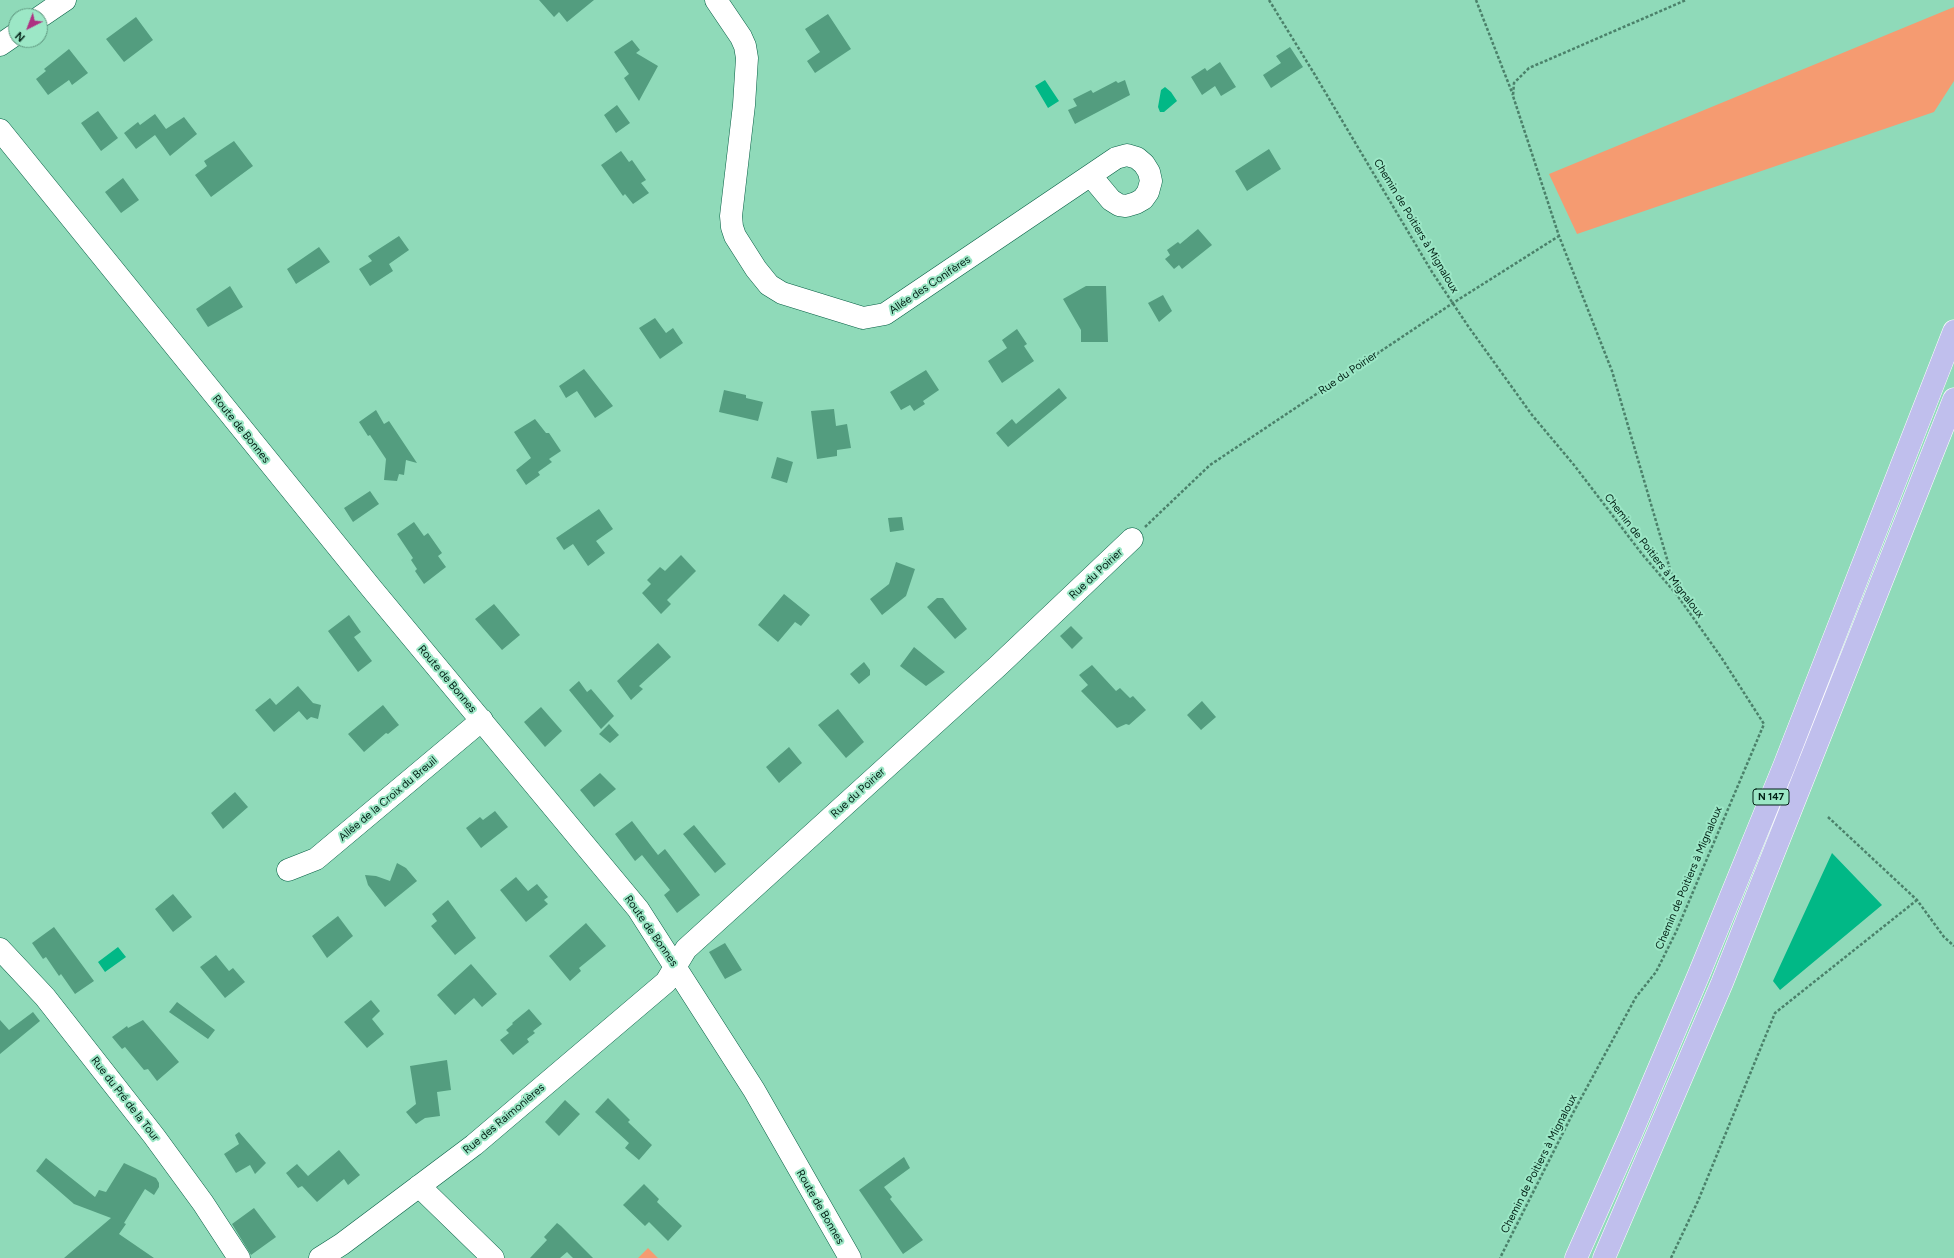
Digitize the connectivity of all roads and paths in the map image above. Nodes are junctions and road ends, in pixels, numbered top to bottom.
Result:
1 (65, 0) edge
2 (716, 0) edge
3 (1269, 0) edge
4 (1476, 0) edge
5 (1686, 0) edge
6 (48, 12) edge
7 (1513, 96) junction
8 (0, 130) edge
9 (1091, 176) dead end
10 (1559, 236) junction
11 (1453, 303) junction
12 (1954, 331) edge
13 (1954, 399) edge
14 (1132, 539) joint
15 (1677, 595) junction
16 (482, 720) junction
17 (1828, 817) dead end
18 (288, 870) dead end
19 (1917, 900) junction
20 (1954, 946) edge
21 (0, 949) edge
22 (675, 966) junction
23 (419, 1186) junction
24 (239, 1258) edge
25 (320, 1258) edge
26 (493, 1258) edge
27 (850, 1258) edge
28 (1500, 1258) edge
29 (1576, 1258) edge
30 (1604, 1258) edge
31 (1671, 1258) edge

1 - 6 street
2 - 9 street, Allée des Conifères
3 - 11 path, Chemin de Poitiers à Mignaloux
4 - 7 path
5 - 7 path
7 - 10 path
8 - 16 street, Route de Bonnes
10 - 11 path, Rue du Poirier
10 - 15 path
11 - 14 path, Rue du Poirier
11 - 15 path, Chemin de Poitiers à Mignaloux
12 - 29 highway, N 147
13 - 30 highway, N 147
14 - 22 street, Rue du Poirier
15 - 28 path, Chemin de Poitiers à Mignaloux
16 - 18 street, Allée de la Croix du Breuil
16 - 22 street, Route de Bonnes
17 - 19 path
19 - 20 path
19 - 31 path
21 - 24 street, Rue du Pré de la Tour
22 - 23 street, Rue des Raimonières
22 - 27 street, Route de Bonnes
23 - 25 street, Rue des Raimonières
23 - 26 street

